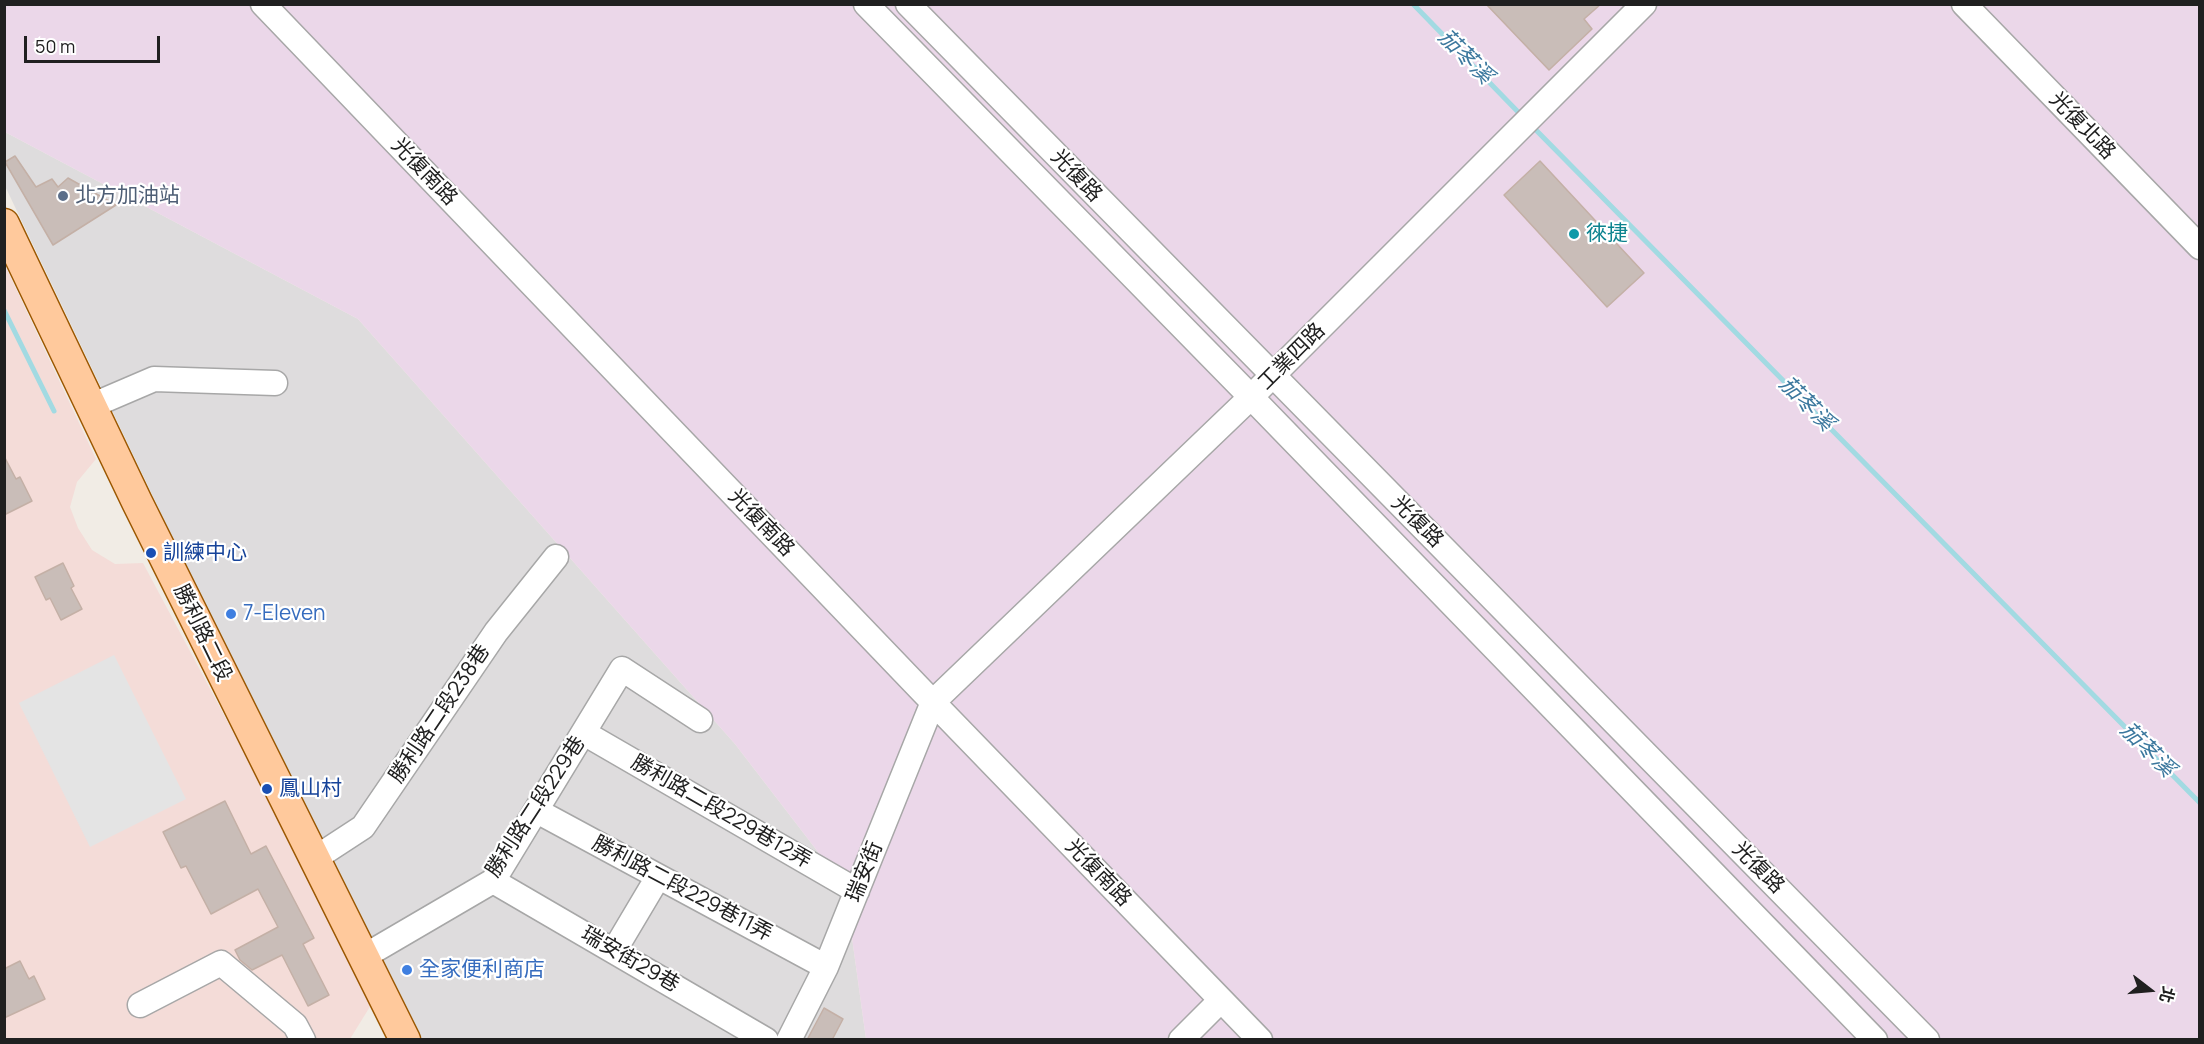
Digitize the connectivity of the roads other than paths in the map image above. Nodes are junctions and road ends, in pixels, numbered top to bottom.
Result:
1 (263, 4) edge
2 (866, 4) edge
3 (908, 4) edge
4 (1644, 4) edge
5 (1964, 4) edge
6 (4, 224) edge
7 (2199, 247) edge
8 (1273, 375) junction
9 (275, 383) dead end
10 (1251, 397) junction
11 (91, 406) junction
12 (556, 557) dead end
13 (933, 702) junction
14 (700, 720) dead end
15 (584, 733) junction
16 (537, 811) junction
17 (314, 859) junction
18 (658, 877) junction
19 (493, 881) junction
20 (857, 891) junction
21 (614, 951) junction
22 (363, 957) junction
23 (826, 967) junction
24 (1221, 1000) junction
25 (140, 1005) dead end
26 (303, 1040) edge
27 (405, 1040) edge
28 (766, 1040) edge
29 (789, 1040) edge
30 (1181, 1040) edge
31 (1260, 1040) edge
32 (1875, 1040) edge
33 (1927, 1040) edge

1 - 13 street, 光復南路
2 - 10 street, 光復路
3 - 8 street, 光復路
4 - 8 street, 工業四路
5 - 7 street, 光復北路
6 - 11 main road, 勝利路二段
8 - 10 street, 工業四路
8 - 33 street, 光復路
9 - 11 street
10 - 13 street, 工業四路
10 - 32 street, 光復路
11 - 17 main road, 勝利路二段
12 - 17 street, 勝利路二段238巷
13 - 20 street, 瑞安街
13 - 24 street, 光復南路
14 - 15 street, 勝利路二段229巷
15 - 16 street, 勝利路二段229巷
15 - 20 street, 勝利路二段229巷12弄
16 - 18 street, 勝利路二段229巷11弄
16 - 19 street, 勝利路二段229巷
17 - 22 main road, 勝利路二段
18 - 21 street
18 - 23 street, 勝利路二段229巷11弄
19 - 21 street, 瑞安街29巷
19 - 22 street, 勝利路二段229巷
20 - 23 street, 瑞安街
21 - 28 street, 瑞安街29巷
22 - 27 main road, 勝利路二段
23 - 29 street, 瑞安街
24 - 30 street
24 - 31 street, 光復南路
25 - 26 street

